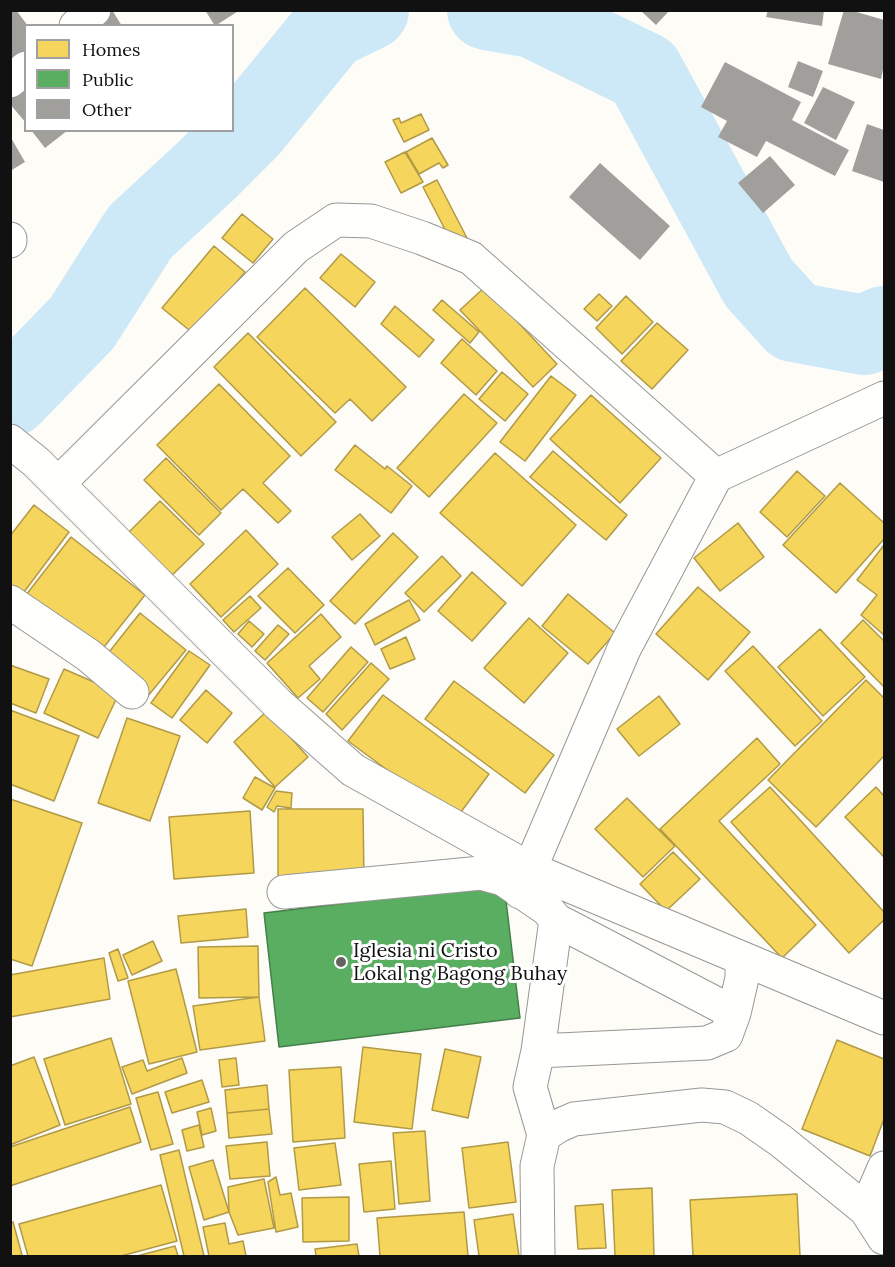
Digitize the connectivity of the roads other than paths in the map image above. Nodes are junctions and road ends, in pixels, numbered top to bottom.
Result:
1 (94, 10) edge
2 (78, 24) edge
3 (24, 70) edge
4 (10, 81) edge
5 (885, 398) edge
6 (10, 441) edge
7 (47, 473) junction
8 (716, 476) junction
9 (10, 602) edge
10 (132, 692) dead end
11 (525, 881) junction
12 (284, 892) dead end
13 (556, 920) junction
14 (742, 959) junction
15 (734, 1013) junction
16 (885, 1018) edge
17 (538, 1052) junction
18 (544, 1135) junction
19 (885, 1168) edge
20 (866, 1210) junction
21 (885, 1238) edge
22 (538, 1257) edge

1 - 2 street
3 - 4 street
5 - 8 street
6 - 7 street
7 - 8 street
7 - 11 street
8 - 11 street
9 - 10 street
11 - 12 street
11 - 13 street
11 - 14 street
13 - 15 street
13 - 17 street
14 - 15 street
14 - 16 street
15 - 17 street
17 - 18 street
18 - 20 street
18 - 22 street
19 - 20 street
20 - 21 street

